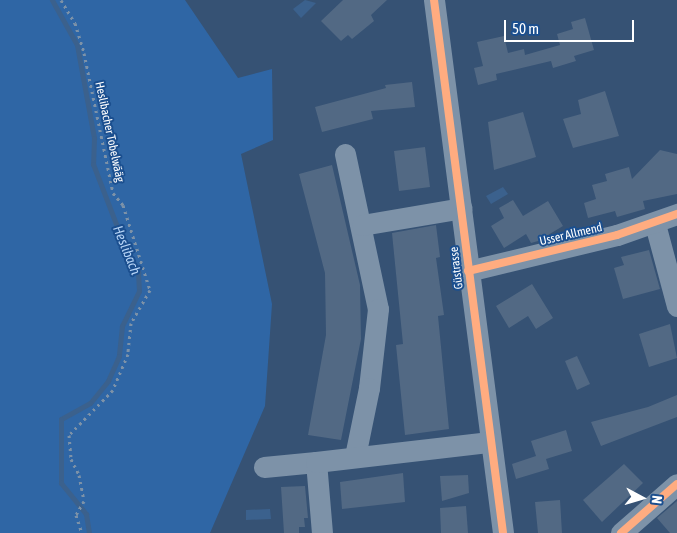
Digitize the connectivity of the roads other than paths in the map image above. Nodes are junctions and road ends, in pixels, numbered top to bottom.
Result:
1 (434, 0) edge
2 (345, 154) dead end
3 (462, 208) junction
4 (677, 214) edge
5 (655, 224) junction
6 (362, 225) junction
7 (468, 271) junction
8 (677, 306) edge
9 (490, 442) junction
10 (355, 456) junction
11 (316, 462) junction
12 (264, 467) dead end
13 (677, 484) edge
14 (322, 533) edge
15 (503, 533) edge
16 (620, 533) edge

1 - 3 street, Güstrasse
2 - 6 street
3 - 6 street
3 - 7 street, Güstrasse
4 - 5 street, Usser Allmend
5 - 7 street, Usser Allmend
5 - 8 street
6 - 10 street
7 - 9 street, Güstrasse
9 - 10 street
9 - 15 street, Güstrasse
10 - 11 street
11 - 12 street
11 - 14 street
13 - 16 street

